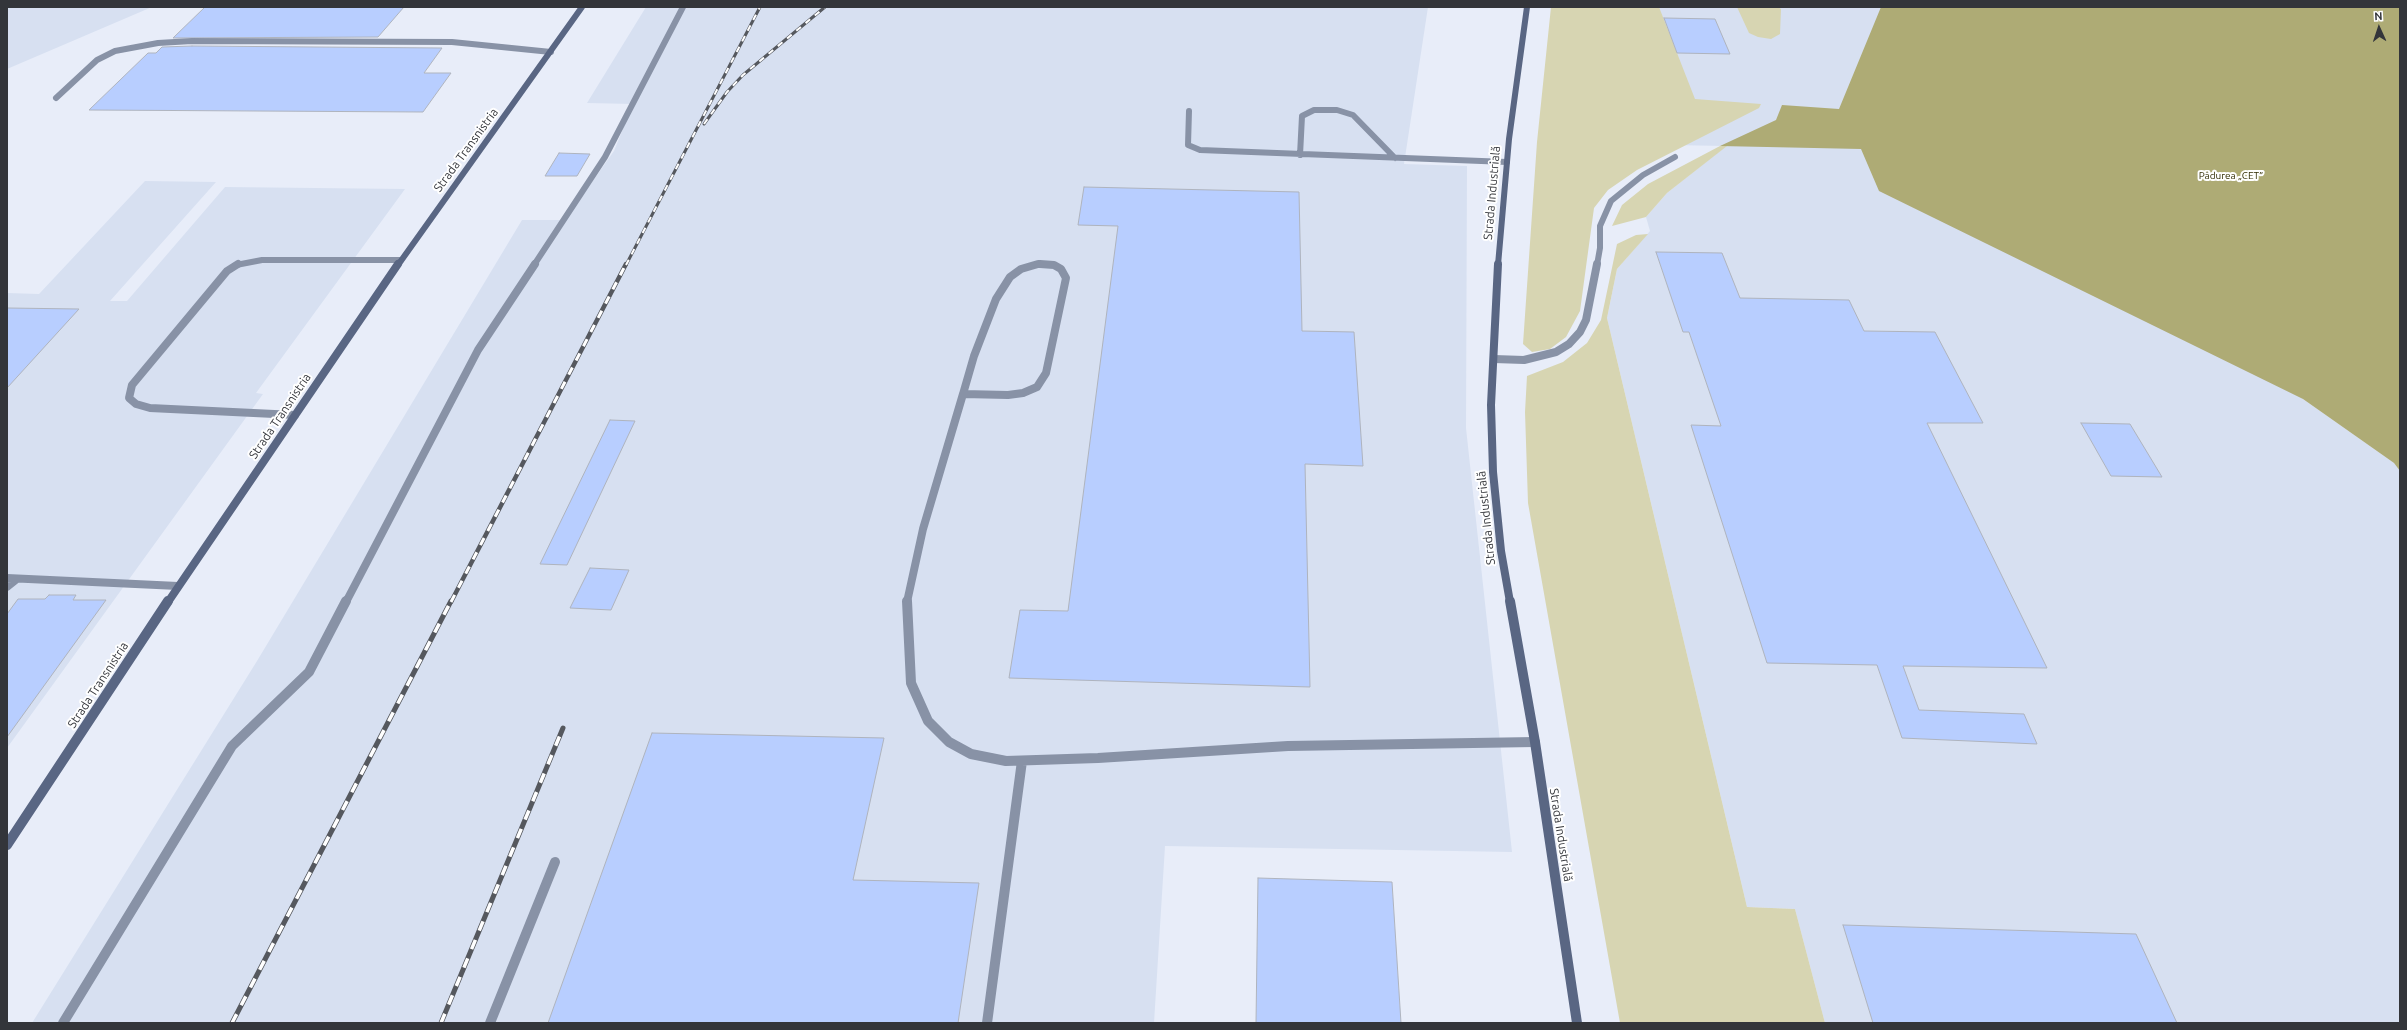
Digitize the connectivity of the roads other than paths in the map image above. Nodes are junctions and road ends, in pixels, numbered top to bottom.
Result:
1 (582, 7) edge
2 (683, 7) edge
3 (1527, 7) edge
4 (551, 52) junction
5 (56, 98) dead end
6 (1189, 111) dead end
7 (1300, 155) junction
8 (1675, 157) dead end
9 (1395, 158) junction
10 (1507, 162) junction
11 (401, 260) junction
12 (1494, 359) junction
13 (963, 394) junction
14 (295, 415) junction
15 (7, 578) edge
16 (17, 579) junction
17 (178, 586) junction
18 (7, 587) edge
19 (1535, 742) junction
20 (1022, 761) junction
21 (7, 845) edge
22 (555, 862) dead end
23 (63, 1023) edge
24 (490, 1023) edge
25 (987, 1023) edge
26 (1577, 1023) edge

1 - 4 street, Strada Transnistria
2 - 23 lane
3 - 10 street, Strada Industrială
4 - 5 lane
4 - 11 street, Strada Transnistria
6 - 7 lane
7 - 9 lane
7 - 9 lane
8 - 12 lane
9 - 10 lane
10 - 12 street, Strada Industrială
11 - 14 street, Strada Transnistria
11 - 14 lane
12 - 19 street, Strada Industrială
13 - 13 lane
13 - 20 lane
14 - 17 street, Strada Transnistria
15 - 16 lane
16 - 17 lane
16 - 18 lane
17 - 21 street, Strada Transnistria
19 - 20 lane
19 - 26 street, Strada Industrială
20 - 25 lane
22 - 24 lane

